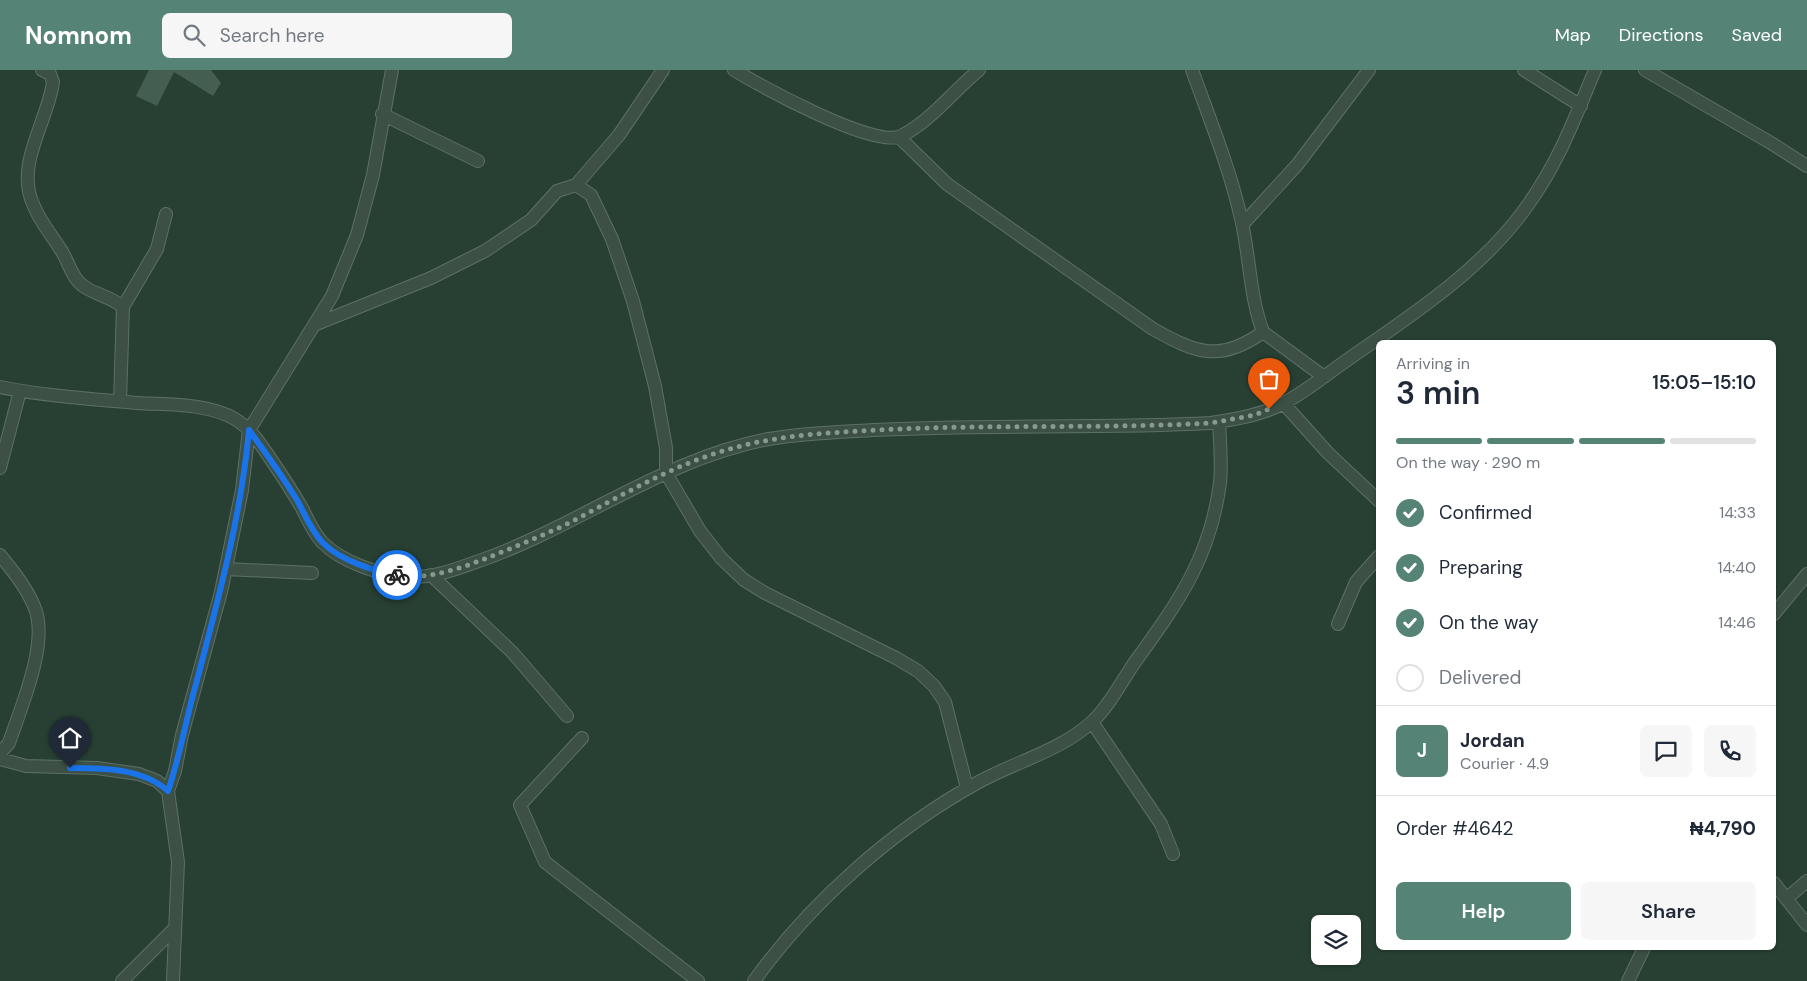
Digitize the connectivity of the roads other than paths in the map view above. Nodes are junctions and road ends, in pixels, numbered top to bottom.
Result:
1 (42, 70) edge
2 (61, 70) edge
3 (392, 70) edge
4 (663, 70) edge
5 (734, 70) edge
6 (979, 70) edge
7 (1192, 70) edge
8 (1369, 70) edge
9 (1524, 70) edge
10 (1595, 70) edge
11 (1645, 70) edge
12 (53, 82) junction
13 (1581, 106) junction
14 (382, 114) junction
15 (899, 137) junction
16 (478, 161) dead end
17 (1807, 166) edge
18 (576, 185) junction
19 (166, 214) dead end
20 (1242, 224) junction
21 (123, 307) junction
22 (314, 325) junction
23 (1263, 332) junction
24 (1376, 340) edge
25 (1376, 340) edge
26 (1324, 377) junction
27 (0, 387) edge
28 (20, 391) junction
29 (120, 401) junction
30 (1284, 404) junction
31 (1219, 422) junction
32 (249, 430) junction
33 (0, 468) edge
34 (666, 473) junction
35 (1376, 498) edge
36 (0, 555) edge
37 (1376, 559) edge
38 (226, 569) junction
39 (312, 573) dead end
40 (1807, 574) edge
41 (431, 576) junction
42 (1776, 612) edge
43 (1338, 624) dead end
44 (566, 716) dead end
45 (1092, 722) junction
46 (582, 738) dead end
47 (0, 753) edge
48 (0, 759) edge
49 (967, 788) junction
50 (168, 791) junction
51 (1174, 854) dead end
52 (1807, 881) edge
53 (1776, 886) edge
54 (1786, 899) junction
55 (1807, 925) edge
56 (175, 928) junction
57 (1643, 950) edge
58 (122, 981) edge
59 (173, 981) edge
60 (698, 981) edge
61 (754, 981) edge
62 (1628, 981) edge

1 - 12 street
2 - 12 street
3 - 14 street
4 - 18 street
5 - 15 street
6 - 15 street
7 - 20 street
8 - 20 street
9 - 13 street
10 - 13 street
11 - 17 street
12 - 21 street
13 - 24 street
14 - 16 street
14 - 22 street
15 - 23 street
18 - 22 street
18 - 34 street
19 - 21 street
20 - 23 street
21 - 29 street
22 - 32 street
23 - 26 street
25 - 26 street
26 - 30 street
27 - 28 street
28 - 29 street
28 - 33 street
29 - 32 street
30 - 31 street
30 - 35 street
31 - 34 street
31 - 45 street
32 - 38 street
32 - 41 street
34 - 41 street
34 - 49 street
36 - 47 street
37 - 43 street
38 - 39 street
38 - 50 street
40 - 42 street
41 - 44 street
45 - 49 street
45 - 51 street
46 - 60 street
48 - 50 street
49 - 61 street
50 - 56 street
52 - 54 street
53 - 54 street
54 - 55 street
56 - 58 street
56 - 59 street
57 - 62 street

